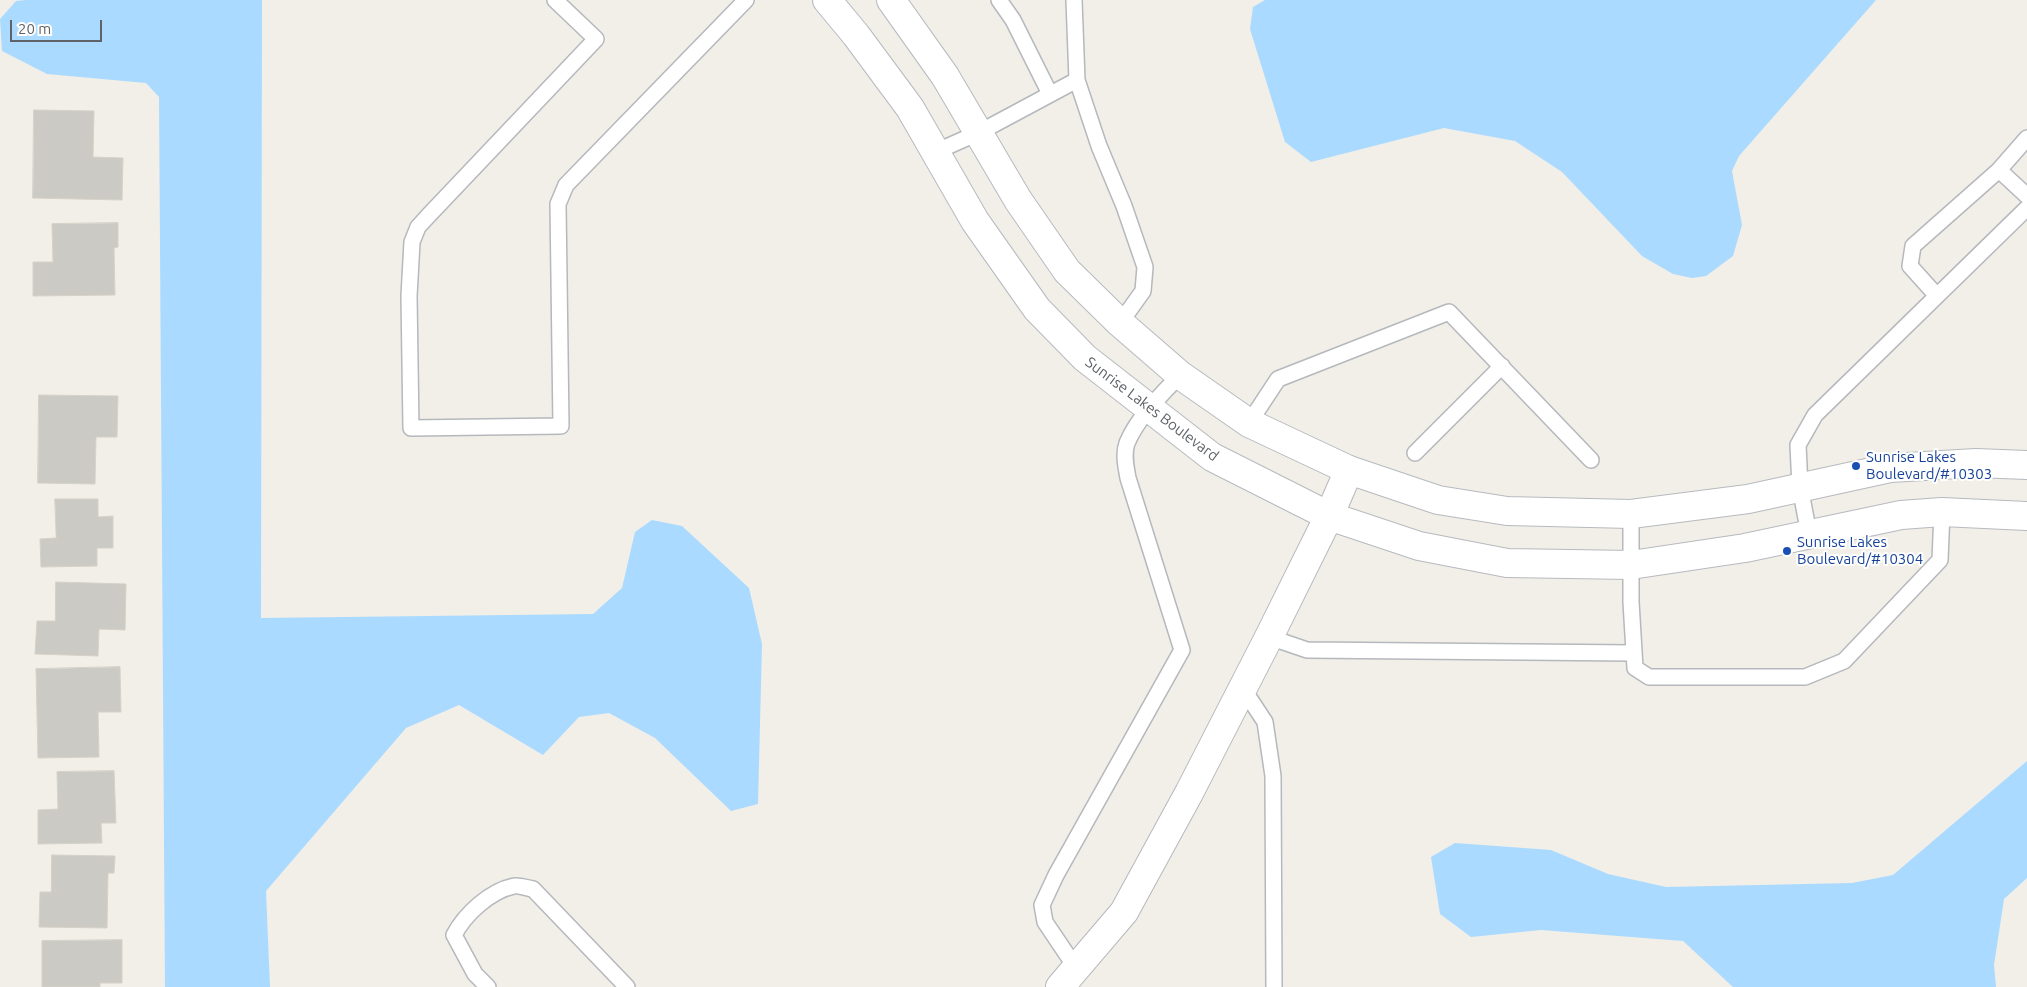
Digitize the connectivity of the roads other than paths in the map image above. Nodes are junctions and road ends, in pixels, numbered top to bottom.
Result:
1 (555, 0) edge
2 (746, 0) edge
3 (827, 0) edge
4 (890, 0) edge
5 (999, 0) edge
6 (1074, 0) edge
7 (1077, 80) junction
8 (1050, 94) junction
9 (978, 133) junction
10 (2027, 138) edge
11 (934, 152) junction
12 (1999, 170) junction
13 (2027, 196) edge
14 (2027, 208) edge
15 (1937, 296) junction
16 (1120, 323) junction
17 (1502, 366) junction
18 (1180, 375) junction
19 (1148, 409) junction
20 (1249, 423) junction
21 (1415, 453) dead end
22 (1592, 460) dead end
23 (2027, 466) edge
24 (1349, 470) junction
25 (1800, 487) junction
26 (1942, 512) junction
27 (1632, 514) junction
28 (1329, 516) junction
29 (2027, 516) edge
30 (1809, 534) junction
31 (1632, 566) junction
32 (1270, 637) junction
33 (1632, 653) junction
34 (1242, 687) junction
35 (1068, 978) edge
36 (488, 987) edge
37 (627, 987) edge
38 (1274, 987) edge

1 - 2 lane
3 - 11 street, Sunrise Lakes Boulevard
4 - 9 street
5 - 8 lane
6 - 7 lane
7 - 8 lane
7 - 16 lane
8 - 9 lane
9 - 11 lane
9 - 16 street
10 - 12 lane
11 - 19 street, Sunrise Lakes Boulevard
12 - 13 lane
12 - 15 lane
14 - 15 lane
15 - 25 lane
16 - 18 street
17 - 20 lane
17 - 21 lane
17 - 22 lane
18 - 19 lane
18 - 20 street
19 - 28 street, Sunrise Lakes Boulevard
19 - 35 lane
20 - 24 street
23 - 25 street
24 - 27 street
24 - 28 street
25 - 27 street
25 - 30 lane
26 - 29 street, Sunrise Lakes Boulevard
26 - 30 street, Sunrise Lakes Boulevard
26 - 33 lane
27 - 31 lane
28 - 31 street, Sunrise Lakes Boulevard
28 - 32 street
30 - 31 street, Sunrise Lakes Boulevard
31 - 33 lane
32 - 33 lane
32 - 34 street
34 - 35 street
34 - 38 lane
36 - 37 lane

